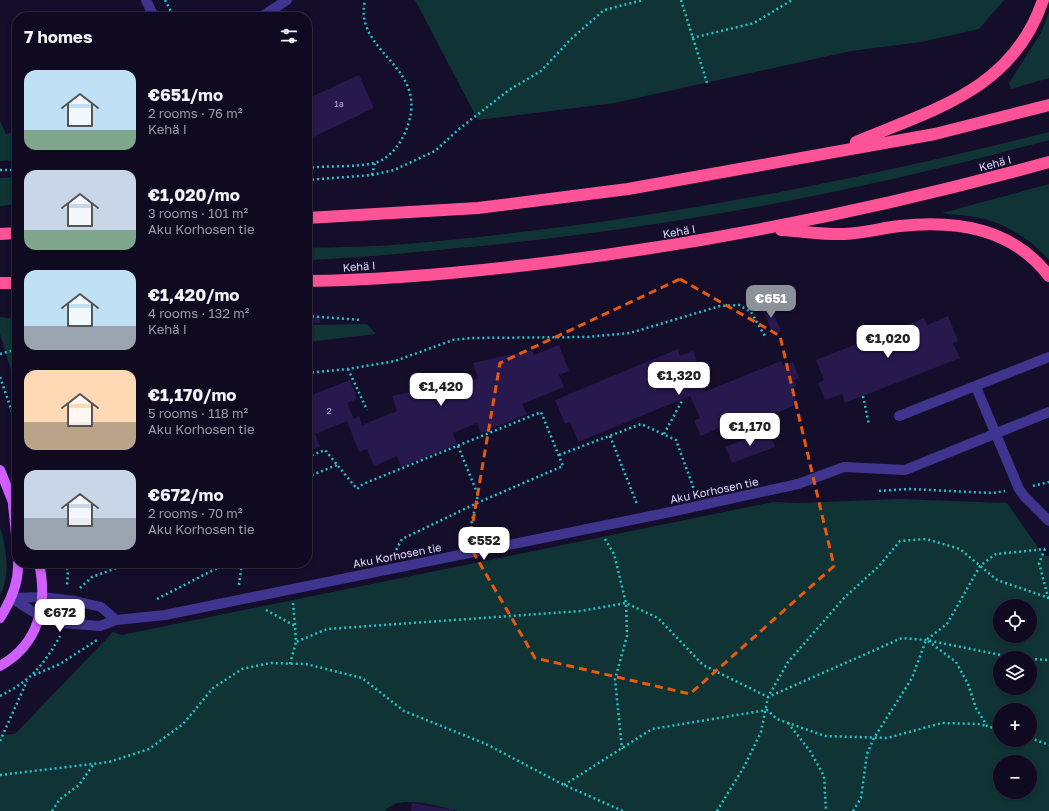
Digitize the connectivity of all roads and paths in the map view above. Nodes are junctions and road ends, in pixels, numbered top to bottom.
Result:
1 (146, 0) edge
2 (165, 0) edge
3 (287, 0) edge
4 (365, 0) edge
5 (643, 0) edge
6 (681, 0) edge
7 (792, 0) edge
8 (1043, 0) edge
9 (152, 12) edge
10 (171, 12) edge
11 (269, 12) edge
12 (692, 38) junction
13 (707, 83) dead end
14 (1049, 105) edge
15 (836, 151) junction
16 (1049, 162) edge
17 (375, 163) junction
18 (312, 168) edge
19 (0, 170) edge
20 (12, 170) edge
21 (372, 175) junction
22 (312, 180) edge
23 (312, 218) edge
24 (766, 228) junction
25 (12, 233) edge
26 (0, 234) edge
27 (1049, 276) edge
28 (312, 281) edge
29 (0, 283) edge
30 (12, 283) edge
31 (312, 316) edge
32 (361, 320) dead end
33 (766, 338) dead end
34 (12, 350) edge
35 (0, 354) edge
36 (1049, 357) edge
37 (348, 369) junction
38 (312, 373) edge
39 (0, 377) edge
40 (976, 387) junction
41 (863, 396) dead end
42 (683, 399) dead end
43 (367, 410) dead end
44 (12, 411) edge
45 (1049, 412) edge
46 (899, 416) dead end
47 (869, 424) dead end
48 (994, 433) junction
49 (664, 434) junction
50 (610, 436) junction
51 (458, 446) junction
52 (312, 455) edge
53 (559, 455) junction
54 (337, 465) junction
55 (0, 470) edge
56 (312, 475) edge
57 (1049, 482) edge
58 (1019, 489) junction
59 (880, 491) dead end
60 (695, 492) dead end
61 (12, 500) edge
62 (477, 503) junction
63 (637, 504) dead end
64 (1049, 521) edge
65 (598, 527) junction
66 (468, 539) dead end
67 (394, 554) dead end
68 (980, 566) junction
69 (18, 568) edge
70 (40, 568) edge
71 (67, 568) edge
72 (116, 568) edge
73 (218, 568) edge
74 (241, 568) edge
75 (238, 586) dead end
76 (67, 587) dead end
77 (79, 588) dead end
78 (282, 591) junction
79 (42, 597) junction
80 (11, 598) junction
81 (244, 598) junction
82 (157, 599) dead end
83 (1048, 599) edge
84 (626, 603) junction
85 (40, 616) junction
86 (0, 618) edge
87 (116, 620) junction
88 (61, 634) dead end
89 (926, 640) junction
90 (296, 642) junction
91 (993, 653) edge
92 (1037, 659) edge
93 (1049, 660) edge
94 (290, 664) junction
95 (0, 666) edge
96 (33, 675) junction
97 (27, 680) junction
98 (0, 696) edge
99 (768, 698) junction
100 (767, 710) junction
101 (788, 723) junction
102 (988, 726) junction
103 (993, 728) edge
104 (874, 738) junction
105 (0, 741) edge
106 (1037, 741) edge
107 (1049, 745) edge
108 (622, 748) junction
109 (93, 765) junction
110 (0, 775) edge
111 (564, 785) junction
112 (52, 811) edge
113 (623, 811) edge
114 (717, 811) edge
115 (826, 811) edge
116 (852, 811) edge

1 - 9 street
2 - 10 path
3 - 11 street
4 - 17 path
5 - 21 path
6 - 12 path
7 - 12 path
8 - 15 highway
12 - 13 path
14 - 15 highway
15 - 23 highway
16 - 24 highway, Kehä I
17 - 18 path
17 - 21 path
19 - 20 path
21 - 22 path
24 - 27 highway
24 - 28 highway, Kehä I
25 - 26 highway
29 - 30 highway
31 - 32 path
33 - 37 path
34 - 35 path
36 - 40 street
37 - 38 path
37 - 43 path
39 - 44 path
40 - 46 street
40 - 48 street
41 - 47 path
42 - 49 path
45 - 48 street
48 - 58 street
48 - 65 street, Aku Korhosen tie
49 - 50 path
49 - 60 path
50 - 53 path
50 - 63 path
51 - 53 path
51 - 54 path
51 - 62 path
52 - 54 path
53 - 62 path
54 - 56 path
55 - 61 main road
57 - 58 path
58 - 59 path
58 - 64 street
62 - 66 path
62 - 67 path
65 - 78 street, Aku Korhosen tie
65 - 84 path
68 - 83 path
68 - 83 path
68 - 89 path
68 - 99 path
69 - 80 main road
70 - 79 main road
71 - 76 path
72 - 77 path
73 - 82 path
74 - 75 path
78 - 81 street, Aku Korhosen tie
78 - 90 path
79 - 80 street
79 - 85 main road
79 - 87 street
80 - 85 street, Aku Korhosen tie
80 - 86 main road
81 - 87 street, Aku Korhosen tie
81 - 90 path
84 - 90 path
84 - 99 path
84 - 108 path
85 - 87 street, Aku Korhosen tie
85 - 95 main road
87 - 96 path
88 - 96 path
89 - 91 path
89 - 99 path
89 - 102 path
89 - 104 path
90 - 94 path
92 - 93 path
94 - 109 path
94 - 111 path
96 - 97 path
97 - 98 path
97 - 105 path
99 - 100 path
100 - 101 path
100 - 108 path
100 - 114 path
101 - 104 path
101 - 115 path
102 - 103 path
102 - 104 path
104 - 116 path
106 - 107 path
108 - 111 path
109 - 110 path
109 - 112 path
111 - 113 path

